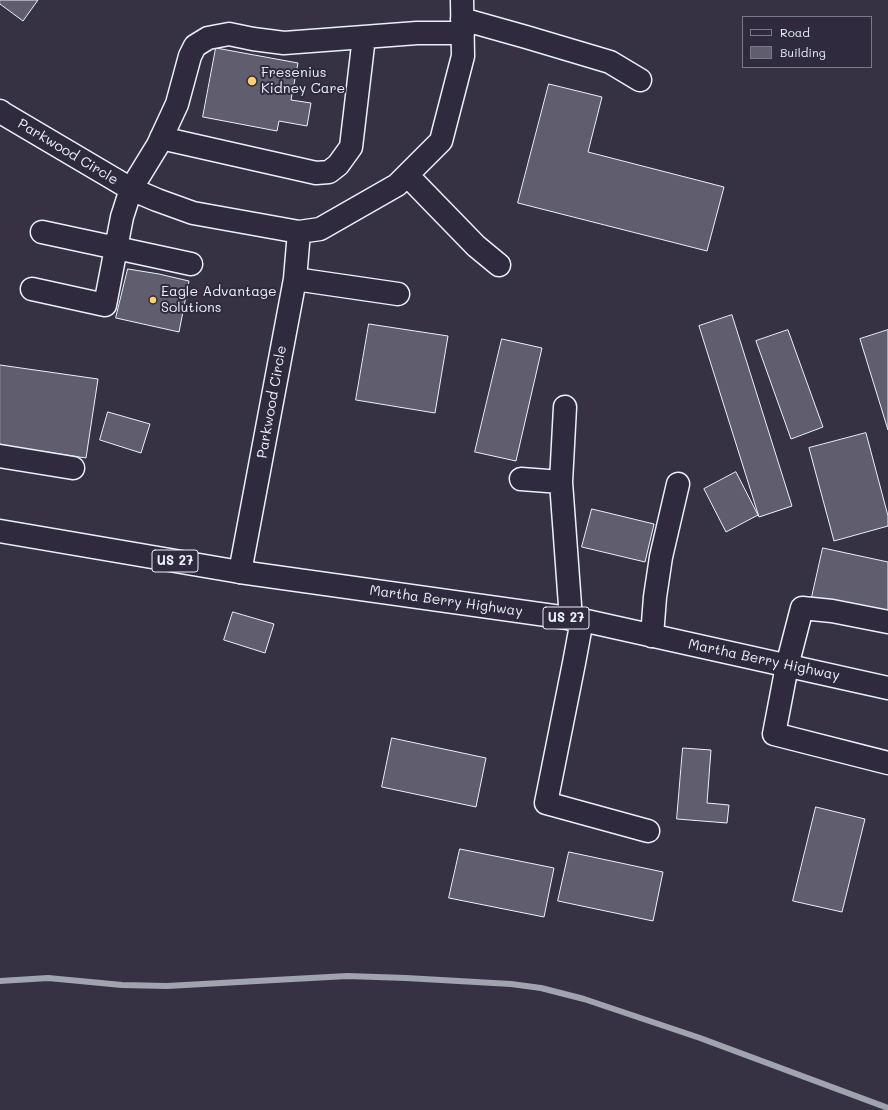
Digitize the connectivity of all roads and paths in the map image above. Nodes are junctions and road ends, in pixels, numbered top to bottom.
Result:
1 (462, 17) edge
2 (364, 37) junction
3 (640, 80) dead end
4 (0, 111) edge
5 (161, 138) junction
6 (407, 175) junction
7 (131, 189) junction
8 (42, 232) dead end
9 (299, 232) junction
10 (116, 248) junction
11 (191, 264) dead end
12 (499, 265) dead end
13 (295, 279) junction
14 (32, 288) dead end
15 (398, 294) dead end
16 (565, 407) dead end
17 (0, 456) edge
18 (73, 468) dead end
19 (521, 479) dead end
20 (561, 482) junction
21 (678, 484) dead end
22 (0, 531) edge
23 (240, 572) junction
24 (576, 619) junction
25 (888, 622) edge
26 (652, 636) junction
27 (787, 666) junction
28 (888, 688) edge
29 (888, 763) edge
30 (648, 831) dead end

1 - 2 street
1 - 3 street
1 - 6 street, Parkwood Circle
2 - 5 street
2 - 5 street
4 - 7 street, Parkwood Circle
5 - 7 street
6 - 9 street, Parkwood Circle
6 - 12 street
7 - 9 street, Parkwood Circle
7 - 10 street
8 - 10 street
9 - 13 street, Parkwood Circle
10 - 11 street
10 - 14 street
13 - 15 street
13 - 23 street, Parkwood Circle
16 - 20 street
17 - 18 street
19 - 20 street
20 - 24 street
21 - 26 street
22 - 23 street, Martha Berry Highway / US 27
23 - 24 street, Martha Berry Highway / US 27
24 - 26 street, Martha Berry Highway / US 27
24 - 30 street
25 - 27 street
26 - 27 street, Martha Berry Highway / US 27
27 - 28 street, Martha Berry Highway / US 27
27 - 29 street

